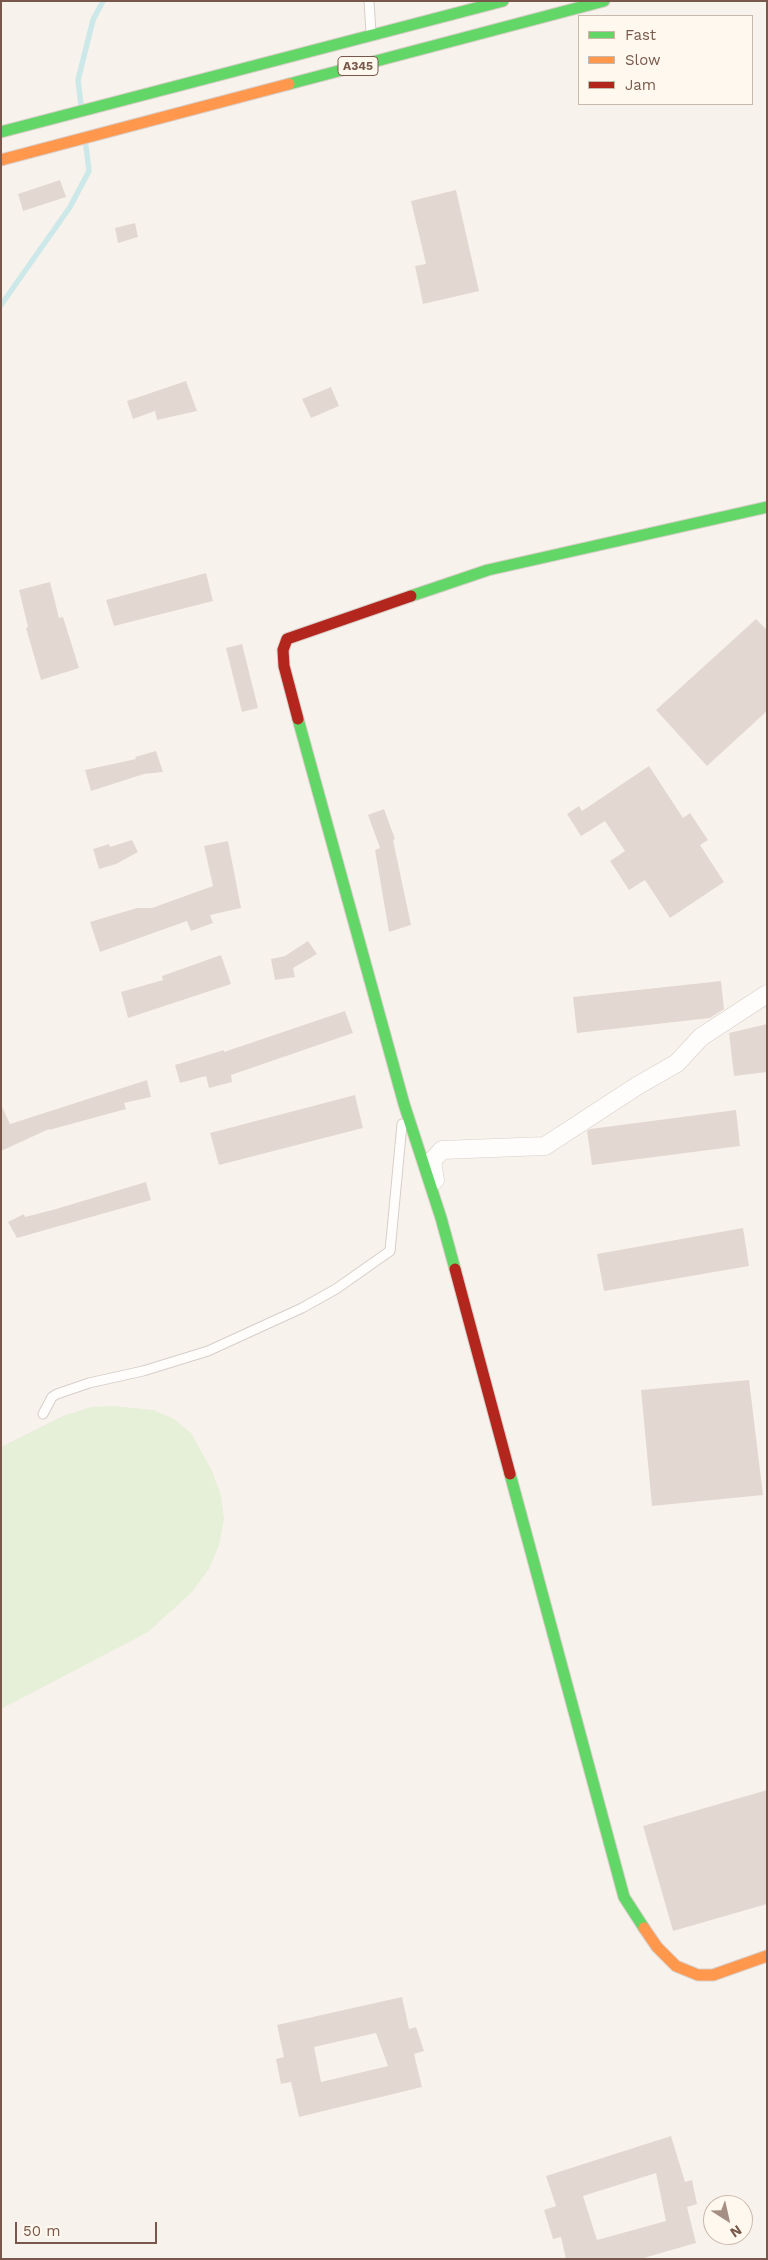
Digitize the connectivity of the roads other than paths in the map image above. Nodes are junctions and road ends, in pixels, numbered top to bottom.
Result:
1 (369, 1) edge
2 (604, 1) edge
3 (496, 2) edge
4 (372, 36) junction
5 (1, 132) edge
6 (1, 160) edge
7 (767, 507) edge
8 (767, 994) edge
9 (404, 1104) junction
10 (441, 1218) junction
11 (43, 1414) dead end
12 (767, 1956) edge

1 - 4 lane
2 - 6 main road, A345
3 - 4 main road, A345
4 - 5 main road, A345
7 - 9 main road
8 - 10 street
9 - 10 main road
9 - 11 lane
10 - 12 main road

